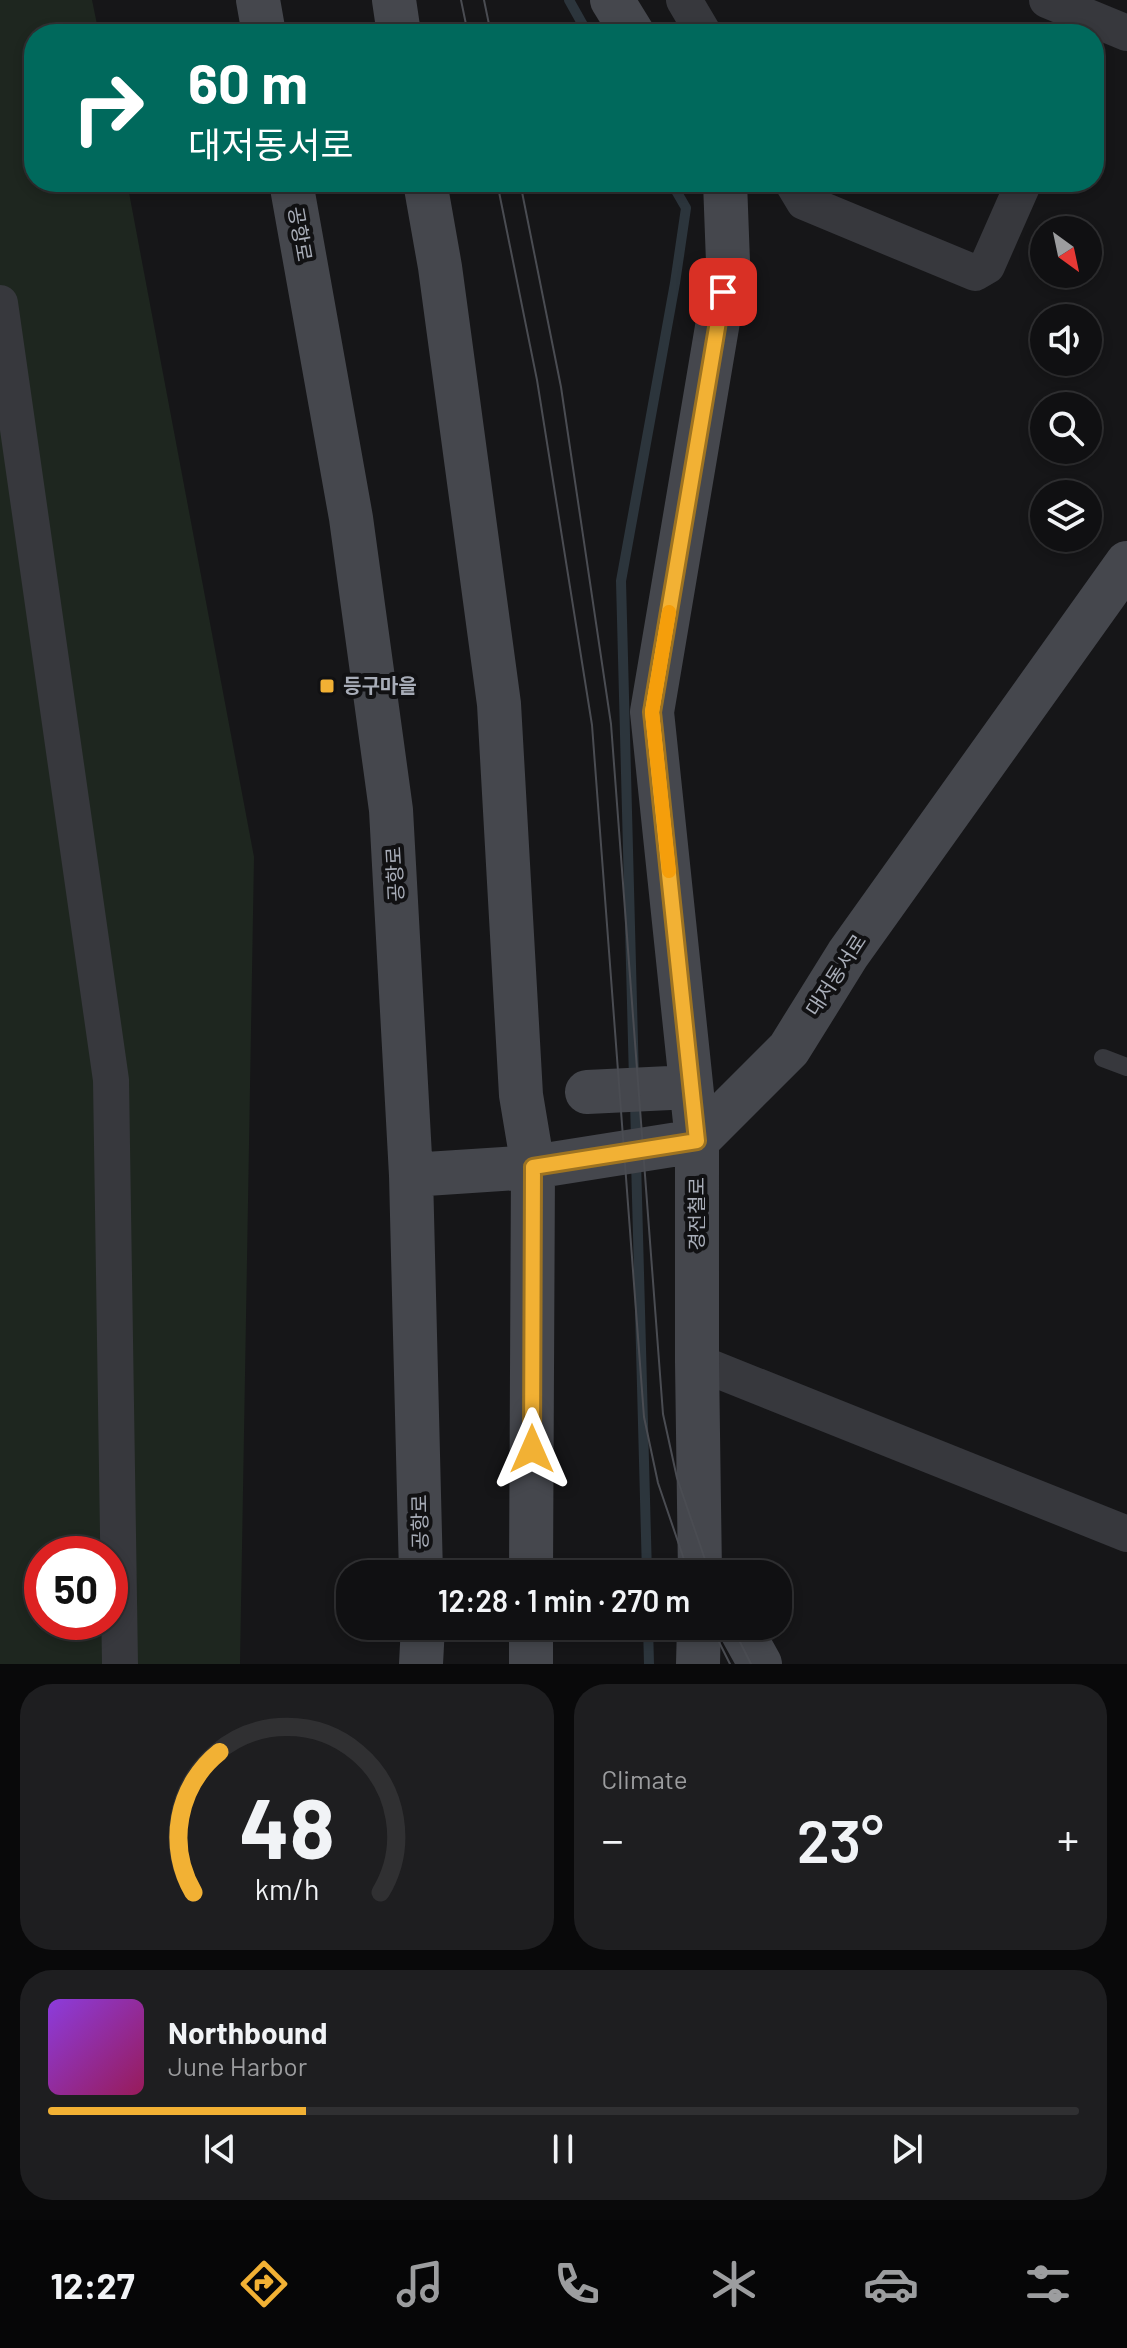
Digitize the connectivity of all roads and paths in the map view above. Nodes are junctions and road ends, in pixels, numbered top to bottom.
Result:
1 (258, 0) edge
2 (394, 0) edge
3 (612, 0) edge
4 (684, 0) edge
5 (1047, 0) edge
6 (262, 24) edge
7 (398, 24) edge
8 (627, 24) edge
9 (698, 24) edge
10 (1094, 24) edge
11 (293, 192) edge
12 (427, 192) edge
13 (725, 192) edge
14 (798, 192) edge
15 (1020, 192) edge
16 (0, 303) edge
17 (1124, 573) edge
18 (1103, 1058) dead end
19 (1127, 1067) edge
20 (691, 1087) junction
21 (587, 1092) dead end
22 (685, 1142) junction
23 (533, 1167) junction
24 (411, 1175) junction
25 (697, 1362) junction
26 (1127, 1534) edge
27 (421, 1560) edge
28 (531, 1560) edge
29 (705, 1560) edge
30 (422, 1640) edge
31 (531, 1640) edge
32 (699, 1640) edge
33 (747, 1640) edge
34 (120, 1664) edge
35 (421, 1664) edge
36 (531, 1664) edge
37 (698, 1664) edge
38 (760, 1664) edge

1 - 6 main road
2 - 7 main road
3 - 8 main road
4 - 9 street
5 - 10 street
11 - 24 main road, 공항로
12 - 23 main road
13 - 20 main road, 경전철로
14 - 15 street
16 - 34 street
17 - 22 main road, 대저동서로
18 - 19 lane
20 - 21 main road
20 - 22 main road, 경전철로
22 - 23 main road
22 - 25 main road, 경전철로
23 - 24 main road
23 - 28 main road
24 - 27 main road, 공항로
25 - 26 street
25 - 29 main road, 경전철로
30 - 35 main road
31 - 36 main road
32 - 37 main road
33 - 38 main road

